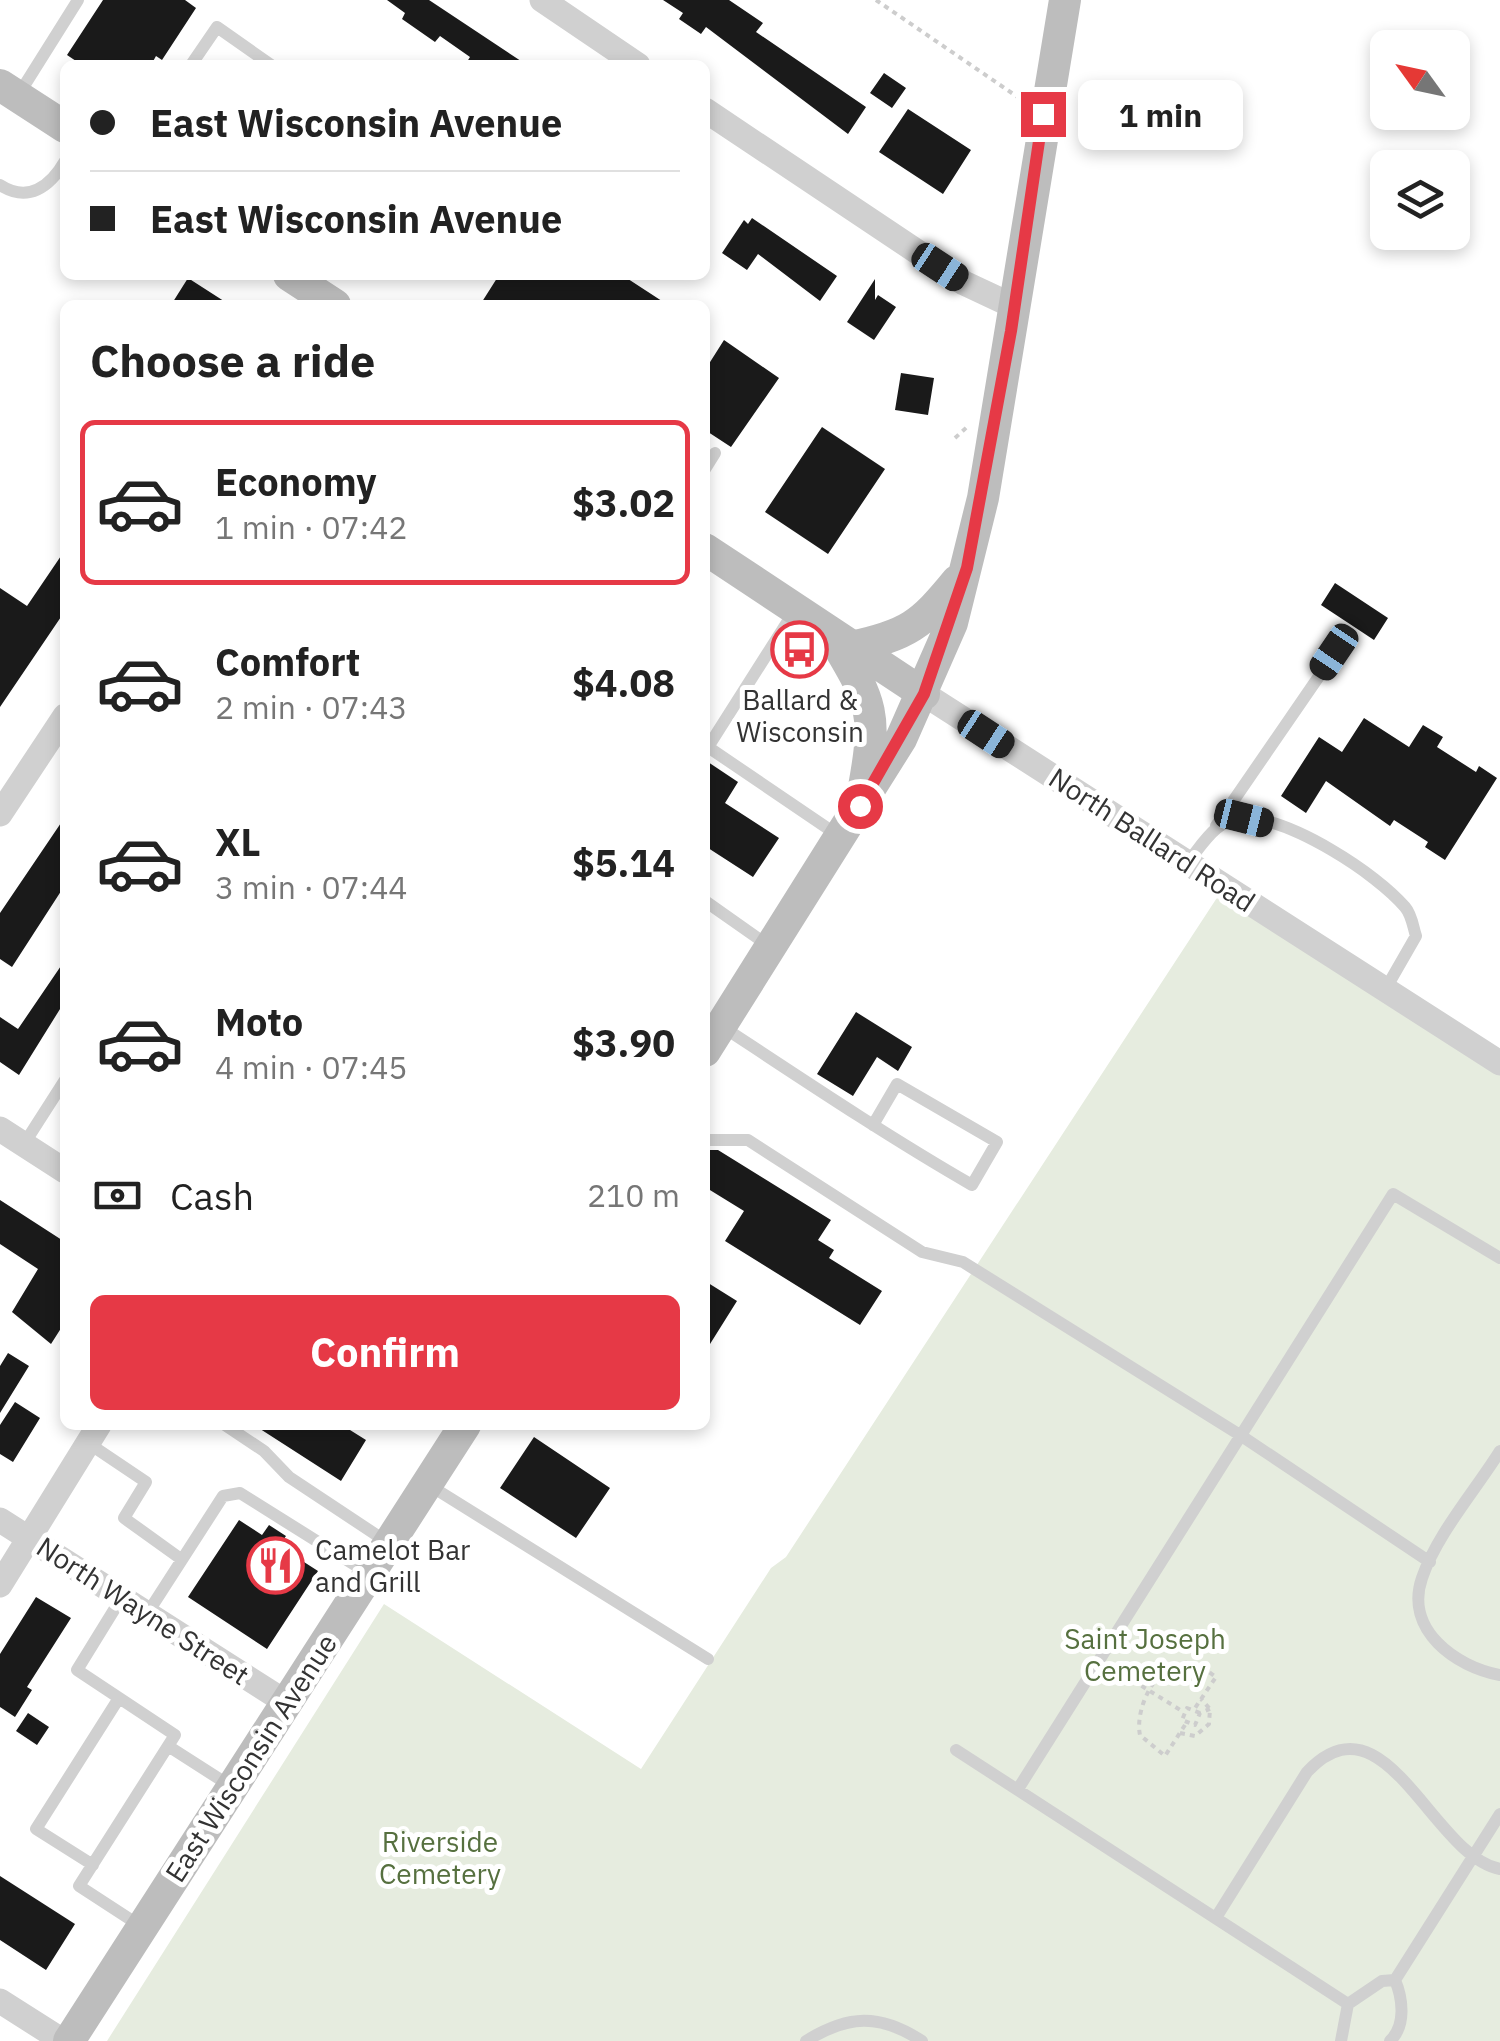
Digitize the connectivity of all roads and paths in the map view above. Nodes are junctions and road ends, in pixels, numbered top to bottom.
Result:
1 (78, 0) edge
2 (542, 0) edge
3 (876, 0) edge
4 (1065, 0) edge
5 (195, 60) edge
6 (254, 60) edge
7 (631, 60) edge
8 (9, 90) edge
9 (710, 113) edge
10 (1043, 114) junction
11 (60, 122) edge
12 (60, 170) edge
13 (0, 185) edge
14 (296, 280) edge
15 (326, 300) edge
16 (1015, 306) junction
17 (715, 453) dead end
18 (710, 461) edge
19 (710, 552) edge
20 (967, 568) junction
21 (795, 610) junction
22 (841, 640) junction
23 (1334, 652) dead end
24 (924, 694) junction
25 (60, 723) edge
26 (710, 741) edge
27 (710, 748) edge
28 (3, 804) edge
29 (860, 806) junction
30 (1216, 826) junction
31 (840, 836) junction
32 (1187, 863) junction
33 (710, 905) edge
34 (771, 948) junction
35 (1385, 990) junction
36 (713, 1038) edge
37 (1500, 1063) edge
38 (60, 1088) edge
39 (872, 1125) junction
40 (0, 1128) edge
41 (710, 1140) edge
42 (24, 1144) junction
43 (60, 1167) edge
44 (1500, 1258) edge
45 (232, 1430) edge
46 (462, 1430) edge
47 (94, 1434) edge
48 (1240, 1435) junction
49 (1500, 1452) edge
50 (427, 1484) junction
51 (0, 1520) edge
52 (30, 1538) junction
53 (389, 1543) junction
54 (181, 1559) junction
55 (1430, 1562) junction
56 (369, 1574) junction
57 (0, 1585) edge
58 (122, 1598) junction
59 (147, 1614) junction
60 (708, 1659) dead end
61 (1099, 1660) junction
62 (1500, 1675) edge
63 (1150, 1691) junction
64 (119, 1698) junction
65 (1201, 1699) junction
66 (286, 1703) junction
67 (1210, 1709) junction
68 (1198, 1711) junction
69 (1182, 1712) junction
70 (1189, 1726) junction
71 (1180, 1733) junction
72 (1195, 1736) junction
73 (168, 1746) junction
74 (956, 1750) dead end
75 (232, 1788) junction
76 (1018, 1789) junction
77 (1500, 1814) edge
78 (1473, 1858) junction
79 (93, 1864) junction
80 (1500, 1869) edge
81 (1217, 1916) junction
82 (142, 1927) junction
83 (1395, 1980) junction
84 (0, 2001) edge
85 (1348, 2004) junction
86 (1397, 2039) edge
87 (66, 2041) edge
88 (806, 2041) edge
89 (922, 2041) edge
90 (1341, 2041) edge

1 - 8 lane
2 - 7 street
3 - 10 path
4 - 10 main road
5 - 6 lane
8 - 11 main road
9 - 16 street
10 - 16 main road
12 - 13 lane
14 - 15 main road
16 - 20 main road
17 - 18 lane
19 - 21 main road, North Ballard Road
20 - 22 main road
20 - 24 main road
21 - 22 main road, North Ballard Road
21 - 26 lane
22 - 24 main road, North Ballard Road
22 - 29 main road
23 - 30 lane
24 - 29 main road
24 - 32 street, North Ballard Road
25 - 28 street
27 - 31 lane
29 - 31 main road
30 - 32 lane
30 - 35 lane
31 - 34 main road
32 - 35 street, North Ballard Road
33 - 34 lane
34 - 36 main road
35 - 37 street, North Ballard Road
36 - 39 lane
38 - 42 lane
39 - 39 lane
40 - 42 street
41 - 48 lane
42 - 43 street
44 - 48 lane
45 - 53 lane
46 - 50 main road, East Wisconsin Avenue
47 - 52 street
47 - 54 lane
48 - 55 lane
48 - 61 lane
49 - 55 lane
50 - 53 main road, East Wisconsin Avenue
50 - 60 lane
51 - 52 street, North Wayne Street
52 - 57 street
52 - 58 street, North Wayne Street
53 - 56 main road, East Wisconsin Avenue
54 - 56 lane
54 - 59 lane
55 - 62 lane
56 - 66 main road, East Wisconsin Avenue
58 - 59 street, North Wayne Street
58 - 64 lane
59 - 66 street, North Wayne Street
61 - 63 path
61 - 76 lane
63 - 65 path
63 - 69 path
63 - 71 path
64 - 73 lane
64 - 79 lane
65 - 67 path
65 - 68 path
66 - 75 main road, East Wisconsin Avenue
67 - 68 path
67 - 72 path
68 - 69 path
68 - 70 path
69 - 70 path
70 - 71 path
70 - 72 path
71 - 72 path
73 - 75 lane
73 - 79 lane
74 - 76 lane
75 - 82 main road, East Wisconsin Avenue
76 - 81 lane
77 - 78 lane
78 - 80 lane
78 - 81 lane
78 - 83 lane
79 - 82 lane
81 - 85 lane
82 - 87 main road, East Wisconsin Avenue
83 - 85 lane
83 - 86 lane
84 - 87 street
85 - 90 lane
88 - 89 lane

